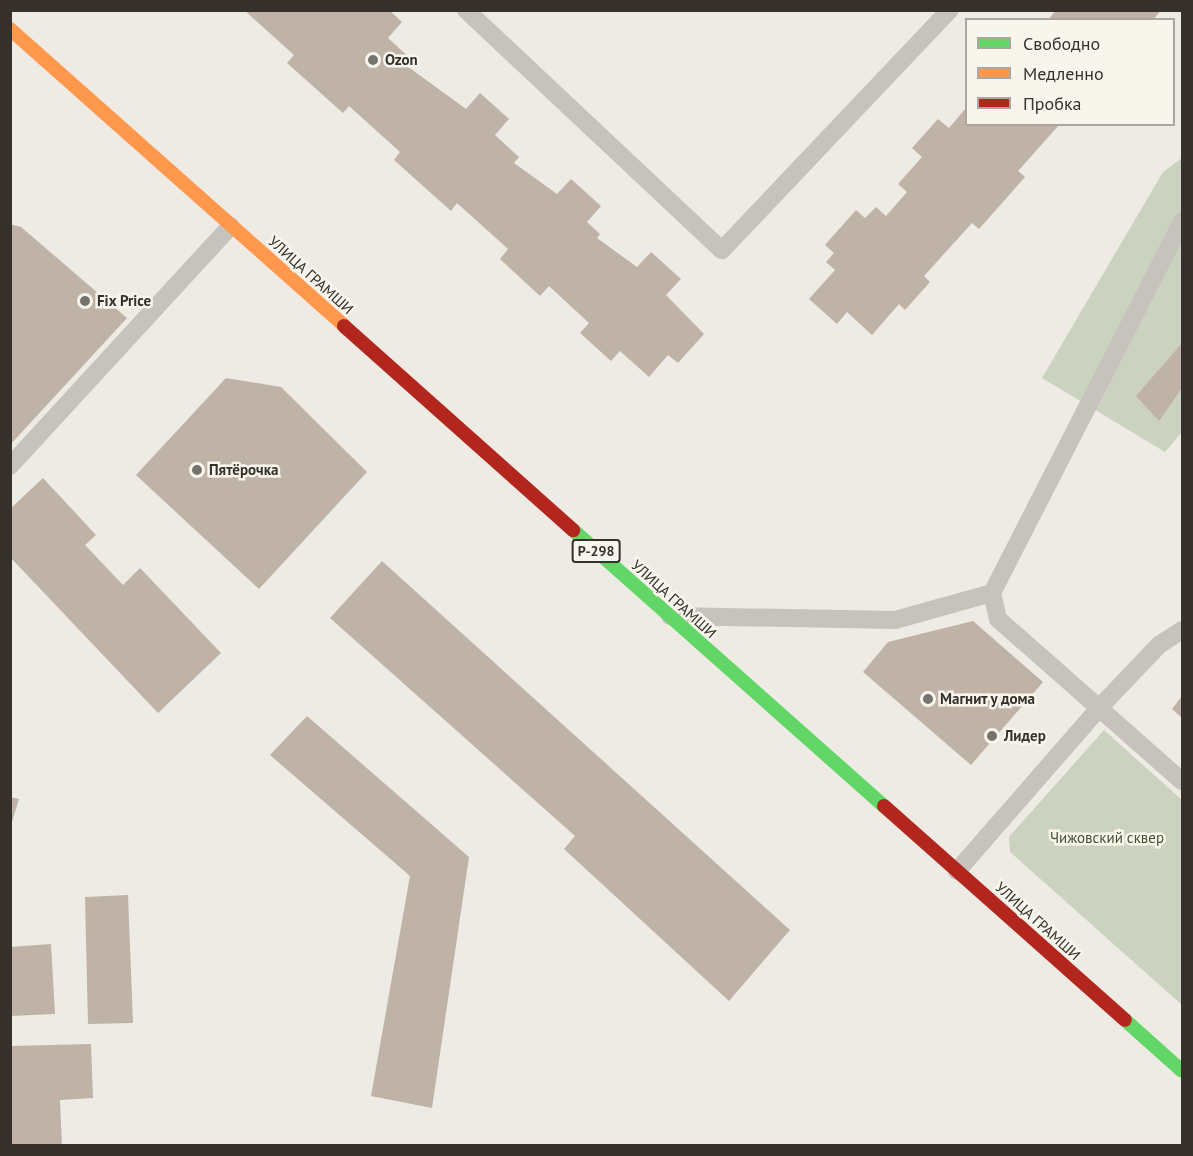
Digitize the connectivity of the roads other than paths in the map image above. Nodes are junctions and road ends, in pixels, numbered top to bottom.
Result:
1 (466, 10) edge
2 (950, 10) edge
3 (10, 29) edge
4 (1182, 221) edge
5 (231, 226) junction
6 (10, 466) edge
7 (992, 593) junction
8 (668, 616) junction
9 (1182, 630) edge
10 (1099, 708) junction
11 (1182, 781) edge
12 (957, 871) junction
13 (1182, 1071) edge

1 - 2 lane
3 - 5 highway, УЛИЦА ГРАМШИ / Р-298
4 - 7 lane
5 - 6 lane
5 - 8 highway, УЛИЦА ГРАМШИ / Р-298
7 - 8 lane
7 - 10 lane
8 - 12 highway, УЛИЦА ГРАМШИ / Р-298
9 - 10 lane
10 - 11 lane
10 - 12 lane
12 - 13 highway, УЛИЦА ГРАМШИ / Р-298

